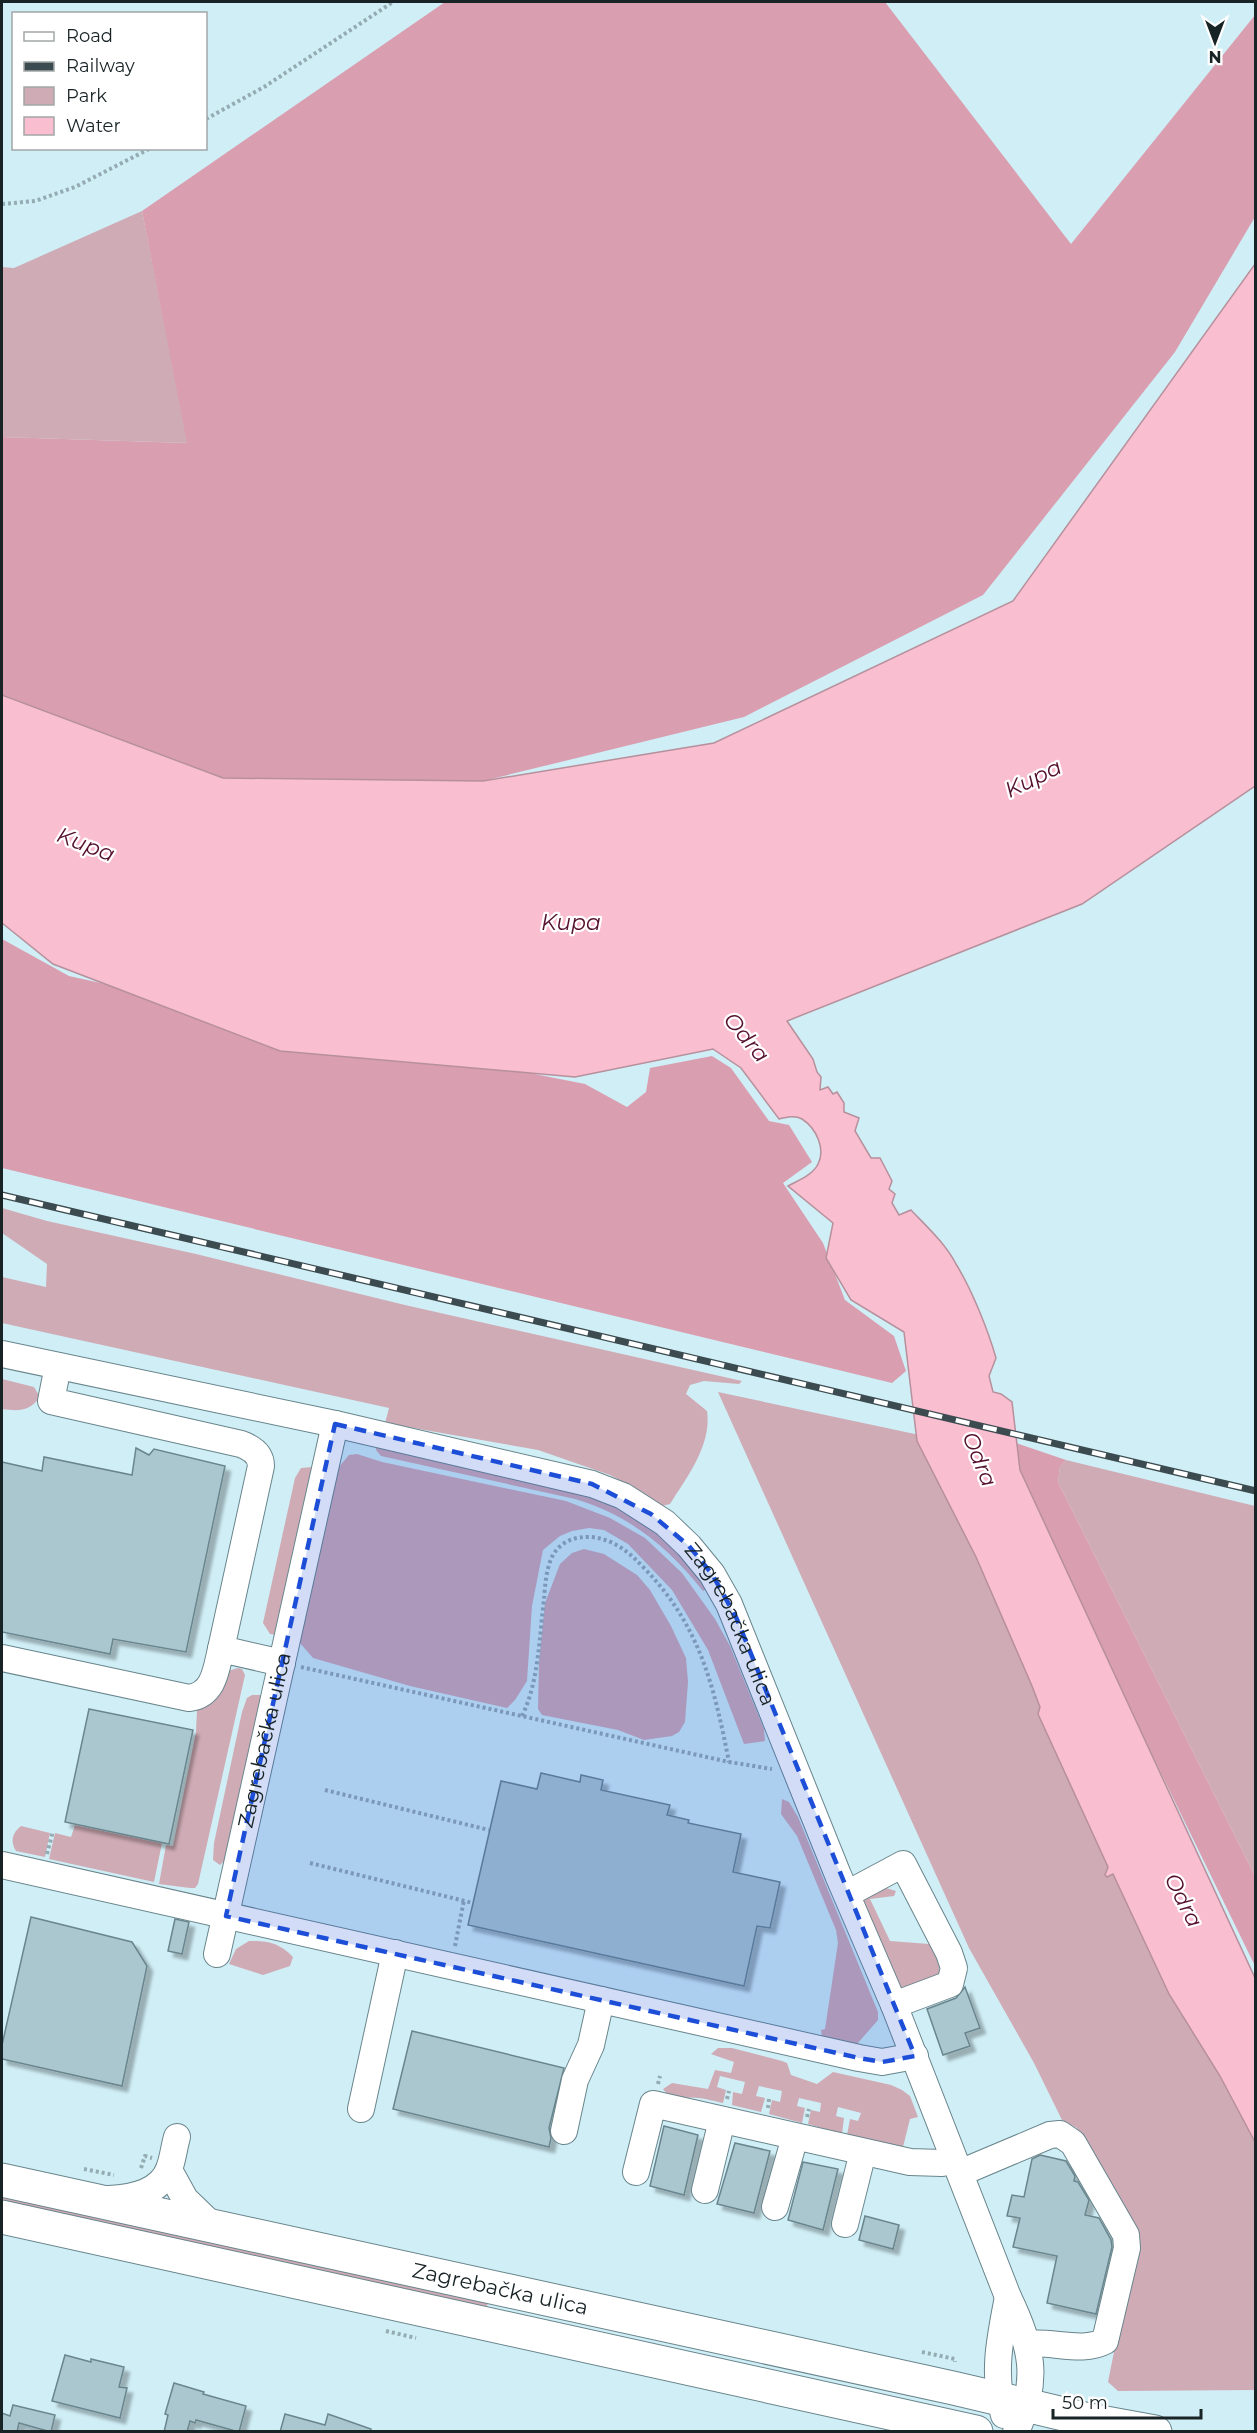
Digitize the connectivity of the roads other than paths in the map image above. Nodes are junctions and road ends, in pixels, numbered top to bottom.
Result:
1 (2, 1354) edge
2 (58, 1366) junction
3 (334, 1424) junction
4 (221, 1649) junction
5 (2, 1658) edge
6 (282, 1663) junction
7 (2, 1865) edge
8 (847, 1894) junction
9 (226, 1916) junction
10 (395, 1953) junction
11 (217, 1954) dead end
12 (601, 2000) junction
13 (894, 2005) junction
14 (915, 2056) junction
15 (361, 2109) dead end
16 (722, 2120) junction
17 (564, 2131) dead end
18 (177, 2137) dead end
19 (795, 2137) junction
20 (863, 2151) junction
21 (951, 2168) junction
22 (169, 2170) junction
23 (636, 2172) dead end
24 (2, 2180) edge
25 (705, 2190) dead end
26 (91, 2200) junction
27 (775, 2207) dead end
28 (2, 2217) edge
29 (844, 2224) dead end
30 (213, 2226) junction
31 (1008, 2297) junction
32 (1028, 2344) junction
33 (1013, 2417) edge
34 (976, 2432) edge
35 (1155, 2432) edge

1 - 2 street, Zagrebačka ulica
2 - 3 street, Zagrebačka ulica
2 - 4 street
3 - 6 street, Zagrebačka ulica
3 - 8 street, Zagrebačka ulica
4 - 5 street
4 - 6 street
6 - 9 street, Zagrebačka ulica
7 - 9 street
8 - 13 street, Zagrebačka ulica
8 - 13 street
9 - 10 street
9 - 11 street, Zagrebačka ulica
10 - 12 street
10 - 15 street
12 - 14 street
12 - 17 street
13 - 14 street, Zagrebačka ulica
14 - 21 street, Zagrebačka ulica
16 - 19 street
16 - 23 street
16 - 25 street
18 - 22 street
19 - 20 street
19 - 27 street
20 - 21 street
20 - 29 street
21 - 31 street, Zagrebačka ulica
21 - 32 street
22 - 26 street
22 - 30 street
24 - 26 main road, Zagrebačka ulica
26 - 30 main road, Zagrebačka ulica
28 - 34 main road, Zagrebačka ulica
30 - 33 main road, Zagrebačka ulica
31 - 32 street, Zagrebačka ulica
31 - 33 street
32 - 33 street, Zagrebačka ulica
33 - 35 main road

